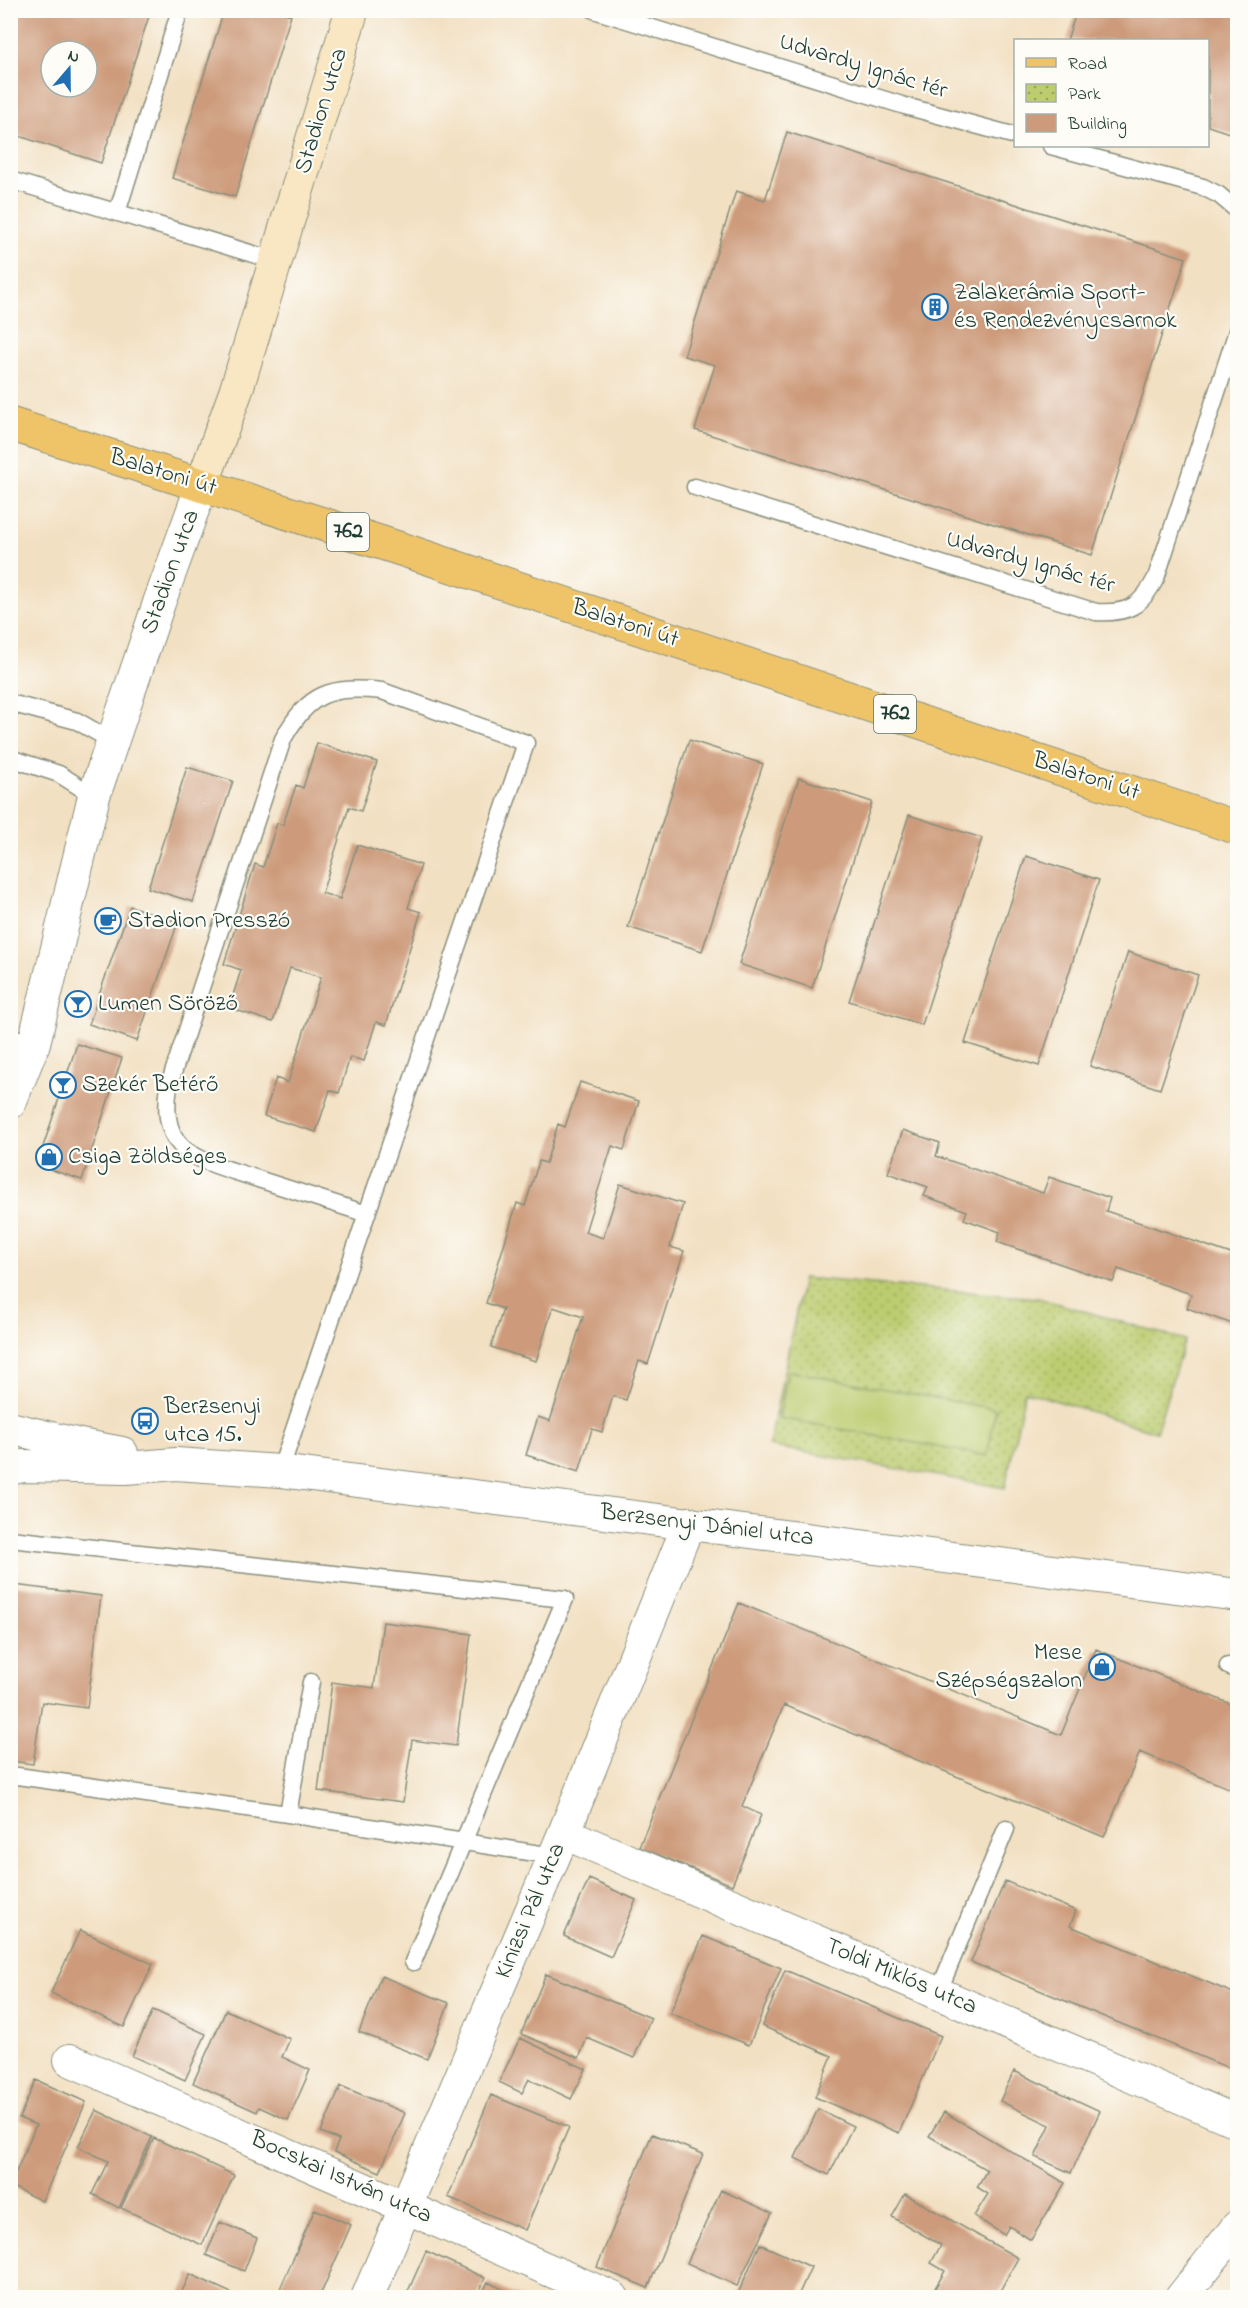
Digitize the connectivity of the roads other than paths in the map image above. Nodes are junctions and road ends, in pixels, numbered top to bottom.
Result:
1 (180, 10) edge
2 (352, 10) edge
3 (594, 10) edge
4 (1014, 135) edge
5 (1055, 147) edge
6 (10, 180) edge
7 (1238, 211) edge
8 (117, 213) junction
9 (276, 261) junction
10 (1238, 328) edge
11 (10, 424) edge
12 (202, 485) junction
13 (695, 487) dead end
14 (10, 703) edge
15 (112, 741) junction
16 (10, 758) edge
17 (94, 796) junction
18 (1238, 828) edge
19 (22, 1040) edge
20 (10, 1102) edge
21 (367, 1214) junction
22 (10, 1428) edge
23 (176, 1464) junction
24 (10, 1469) edge
25 (280, 1471) junction
26 (689, 1523) junction
27 (10, 1539) edge
28 (1238, 1595) edge
29 (311, 1682) dead end
30 (10, 1775) edge
31 (288, 1814) junction
32 (1006, 1829) dead end
33 (463, 1841) junction
34 (559, 1844) junction
35 (413, 1962) dead end
36 (938, 1993) junction
37 (70, 2060) dead end
38 (1238, 2122) edge
39 (406, 2206) junction
40 (1238, 2226) edge
41 (367, 2298) edge
42 (613, 2298) edge
43 (1181, 2298) edge

1 - 8 lane
2 - 9 street, Stadion utca
3 - 4 lane, Udvardy Ignác tér
5 - 7 lane
6 - 8 lane
8 - 9 lane
9 - 12 street, Stadion utca
10 - 13 lane, Udvardy Ignác tér
11 - 12 main road, Balatoni út / 762
12 - 15 street, Stadion utca
12 - 18 main road, Balatoni út / 762
14 - 15 lane
15 - 17 street, Stadion utca
16 - 17 lane
17 - 19 street, Stadion utca
19 - 20 street, Stadion utca
21 - 21 lane
21 - 25 lane
22 - 23 street, Berzsenyi Dániel utca
23 - 24 street, Berzsenyi Dániel utca
23 - 25 street, Berzsenyi Dániel utca
25 - 26 street, Berzsenyi Dániel utca
26 - 28 street, Berzsenyi Dániel utca
26 - 34 street, Kinizsi Pál utca
27 - 33 lane
29 - 31 lane
30 - 31 lane
31 - 33 lane
32 - 36 lane
33 - 34 lane
33 - 35 lane
34 - 36 street, Toldi Miklós utca
34 - 39 street, Kinizsi Pál utca
36 - 38 street, Toldi Miklós utca
37 - 39 street, Bocskai István utca
39 - 41 street, Kinizsi Pál utca
39 - 42 street, Bocskai István utca
40 - 43 street

